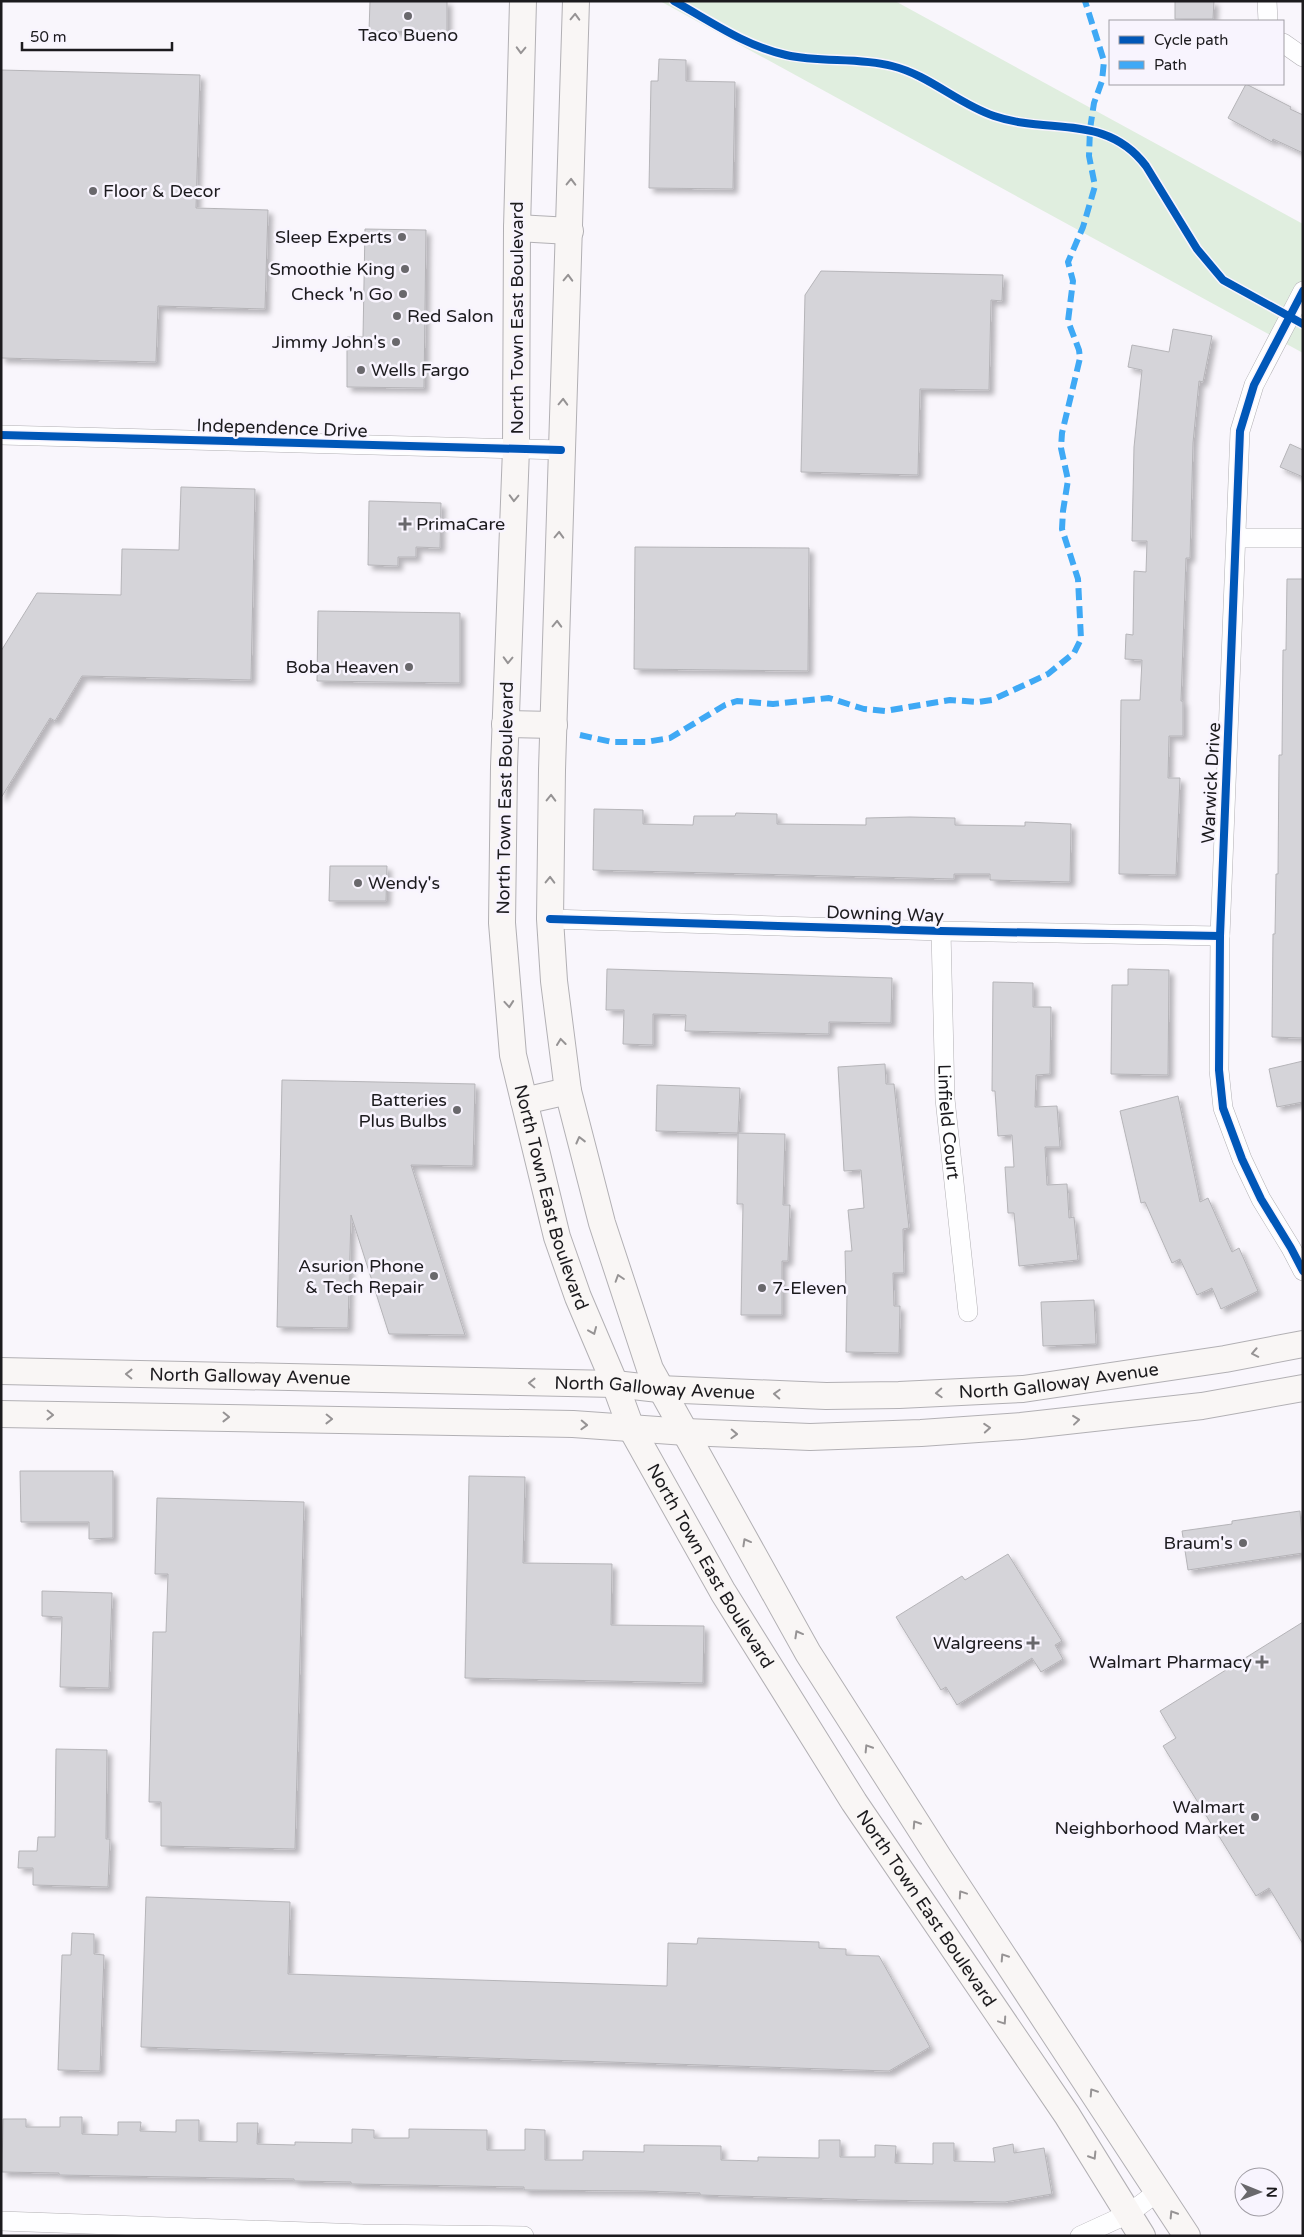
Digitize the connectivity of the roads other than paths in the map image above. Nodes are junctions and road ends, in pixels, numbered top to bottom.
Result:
1 (523, 1) edge
2 (576, 1) edge
3 (1267, 1) edge
4 (1268, 20) edge
5 (1284, 44) edge
6 (1303, 57) edge
7 (517, 228) junction
8 (570, 231) junction
9 (1303, 291) edge
10 (1, 435) edge
11 (516, 449) junction
12 (562, 450) junction
13 (1237, 538) junction
14 (1303, 538) edge
15 (505, 724) junction
16 (554, 725) junction
17 (550, 919) junction
18 (941, 931) junction
19 (1220, 936) junction
20 (568, 1090) junction
21 (524, 1101) junction
22 (1303, 1271) edge
23 (968, 1312) dead end
24 (1303, 1344) edge
25 (1, 1371) edge
26 (266, 1377) junction
27 (615, 1384) junction
28 (1023, 1388) junction
29 (1303, 1388) edge
30 (659, 1389) junction
31 (1, 1414) edge
32 (265, 1418) junction
33 (1027, 1425) junction
34 (631, 1428) junction
35 (686, 1432) junction
36 (823, 1676) junction
37 (790, 1697) junction
38 (939, 1858) junction
39 (907, 1880) junction
40 (1159, 2191) junction
41 (1128, 2214) junction
42 (1, 2221) edge
43 (221, 2232) edge
44 (506, 2235) edge
45 (524, 2236) edge
46 (1080, 2236) edge
47 (1142, 2236) edge
48 (1187, 2236) edge

1 -> 7 main road, North Town East Boulevard
8 -> 2 main road, North Town East Boulevard
3 - 4 street
5 - 6 street
7 - 8 main road
7 - 11 main road, North Town East Boulevard
12 -> 8 main road, North Town East Boulevard
9 - 13 street, Warwick Drive
10 - 11 street, Independence Drive
11 - 12 street, Independence Drive
11 -> 15 main road, North Town East Boulevard
16 -> 12 main road, North Town East Boulevard
13 - 14 street
13 - 19 street, Warwick Drive
15 - 16 main road
15 -> 21 main road, North Town East Boulevard
17 -> 16 main road, North Town East Boulevard
17 - 18 street, Downing Way
20 -> 17 main road, North Town East Boulevard
18 - 19 street, Downing Way
18 - 23 street, Linfield Court
19 - 22 street, Warwick Drive
20 - 21 main road
30 -> 20 main road, North Town East Boulevard
21 -> 27 main road, North Town East Boulevard
24 -> 28 main road, North Galloway Avenue
26 -> 25 main road, North Galloway Avenue
27 -> 26 main road, North Galloway Avenue
26 - 32 main road
27 - 30 main road, North Galloway Avenue
27 - 34 main road, North Town East Boulevard
28 -> 30 main road, North Galloway Avenue
28 - 33 main road
33 -> 29 main road
30 - 35 main road, North Town East Boulevard
31 -> 32 main road
32 -> 34 main road
35 -> 33 main road
34 - 35 main road
34 - 37 main road, North Town East Boulevard
36 -> 35 main road, North Town East Boulevard
36 - 37 main road
38 -> 36 main road, North Town East Boulevard
37 - 39 main road, North Town East Boulevard
38 - 39 main road
40 -> 38 main road, North Town East Boulevard
39 -> 41 main road, North Town East Boulevard
40 - 41 street
48 -> 40 main road, North Town East Boulevard
41 - 46 street
41 - 47 main road, North Town East Boulevard
42 - 43 street
43 - 44 street
44 - 45 street

